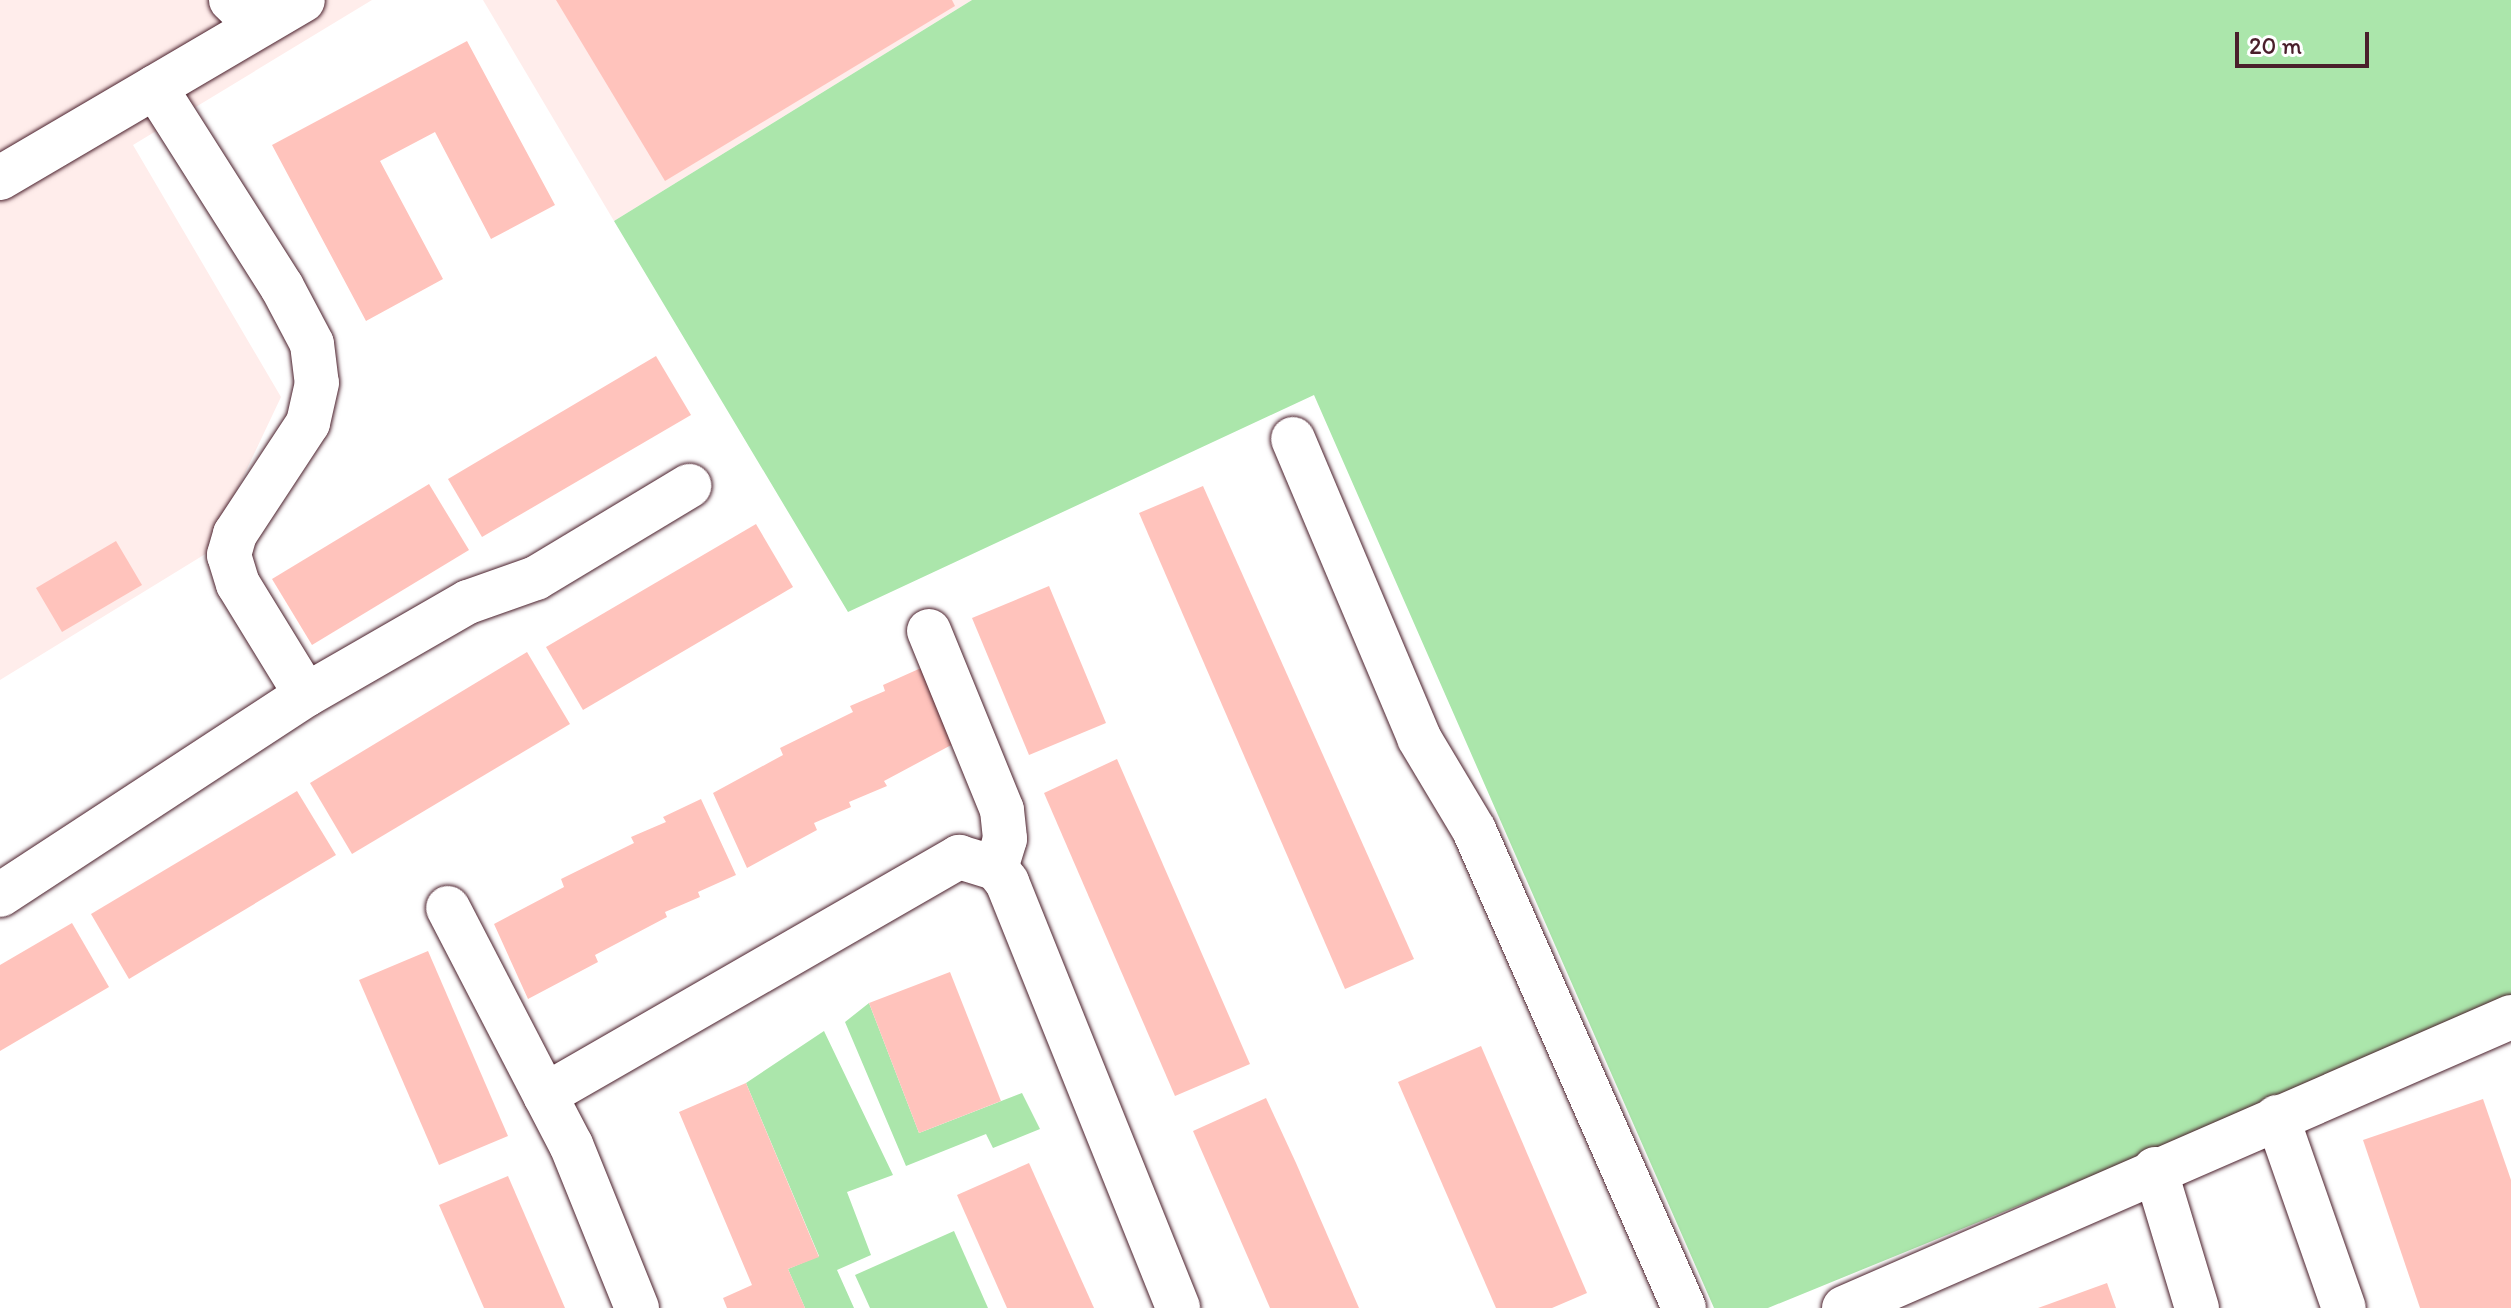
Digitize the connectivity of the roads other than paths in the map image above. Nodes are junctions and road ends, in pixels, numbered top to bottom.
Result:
1 (303, 0) edge
2 (245, 13) edge
3 (155, 87) junction
4 (0, 178) edge
5 (1293, 439) dead end
6 (689, 486) dead end
7 (929, 631) dead end
8 (306, 695) junction
9 (996, 868) junction
10 (0, 895) edge
11 (448, 908) dead end
12 (2511, 1017) edge
13 (545, 1095) junction
14 (2277, 1117) junction
15 (2155, 1169) junction
16 (637, 1308) edge
17 (1178, 1308) edge
18 (1684, 1308) edge
19 (1844, 1308) edge
20 (2197, 1308) edge
21 (2344, 1308) edge

1 - 2 street
2 - 3 street
3 - 4 street
3 - 8 street
5 - 18 street
6 - 8 street
7 - 9 street
8 - 10 street
9 - 13 street
9 - 17 street
11 - 13 street
12 - 14 street
13 - 16 street
14 - 15 street
14 - 21 street
15 - 19 street
15 - 20 street

